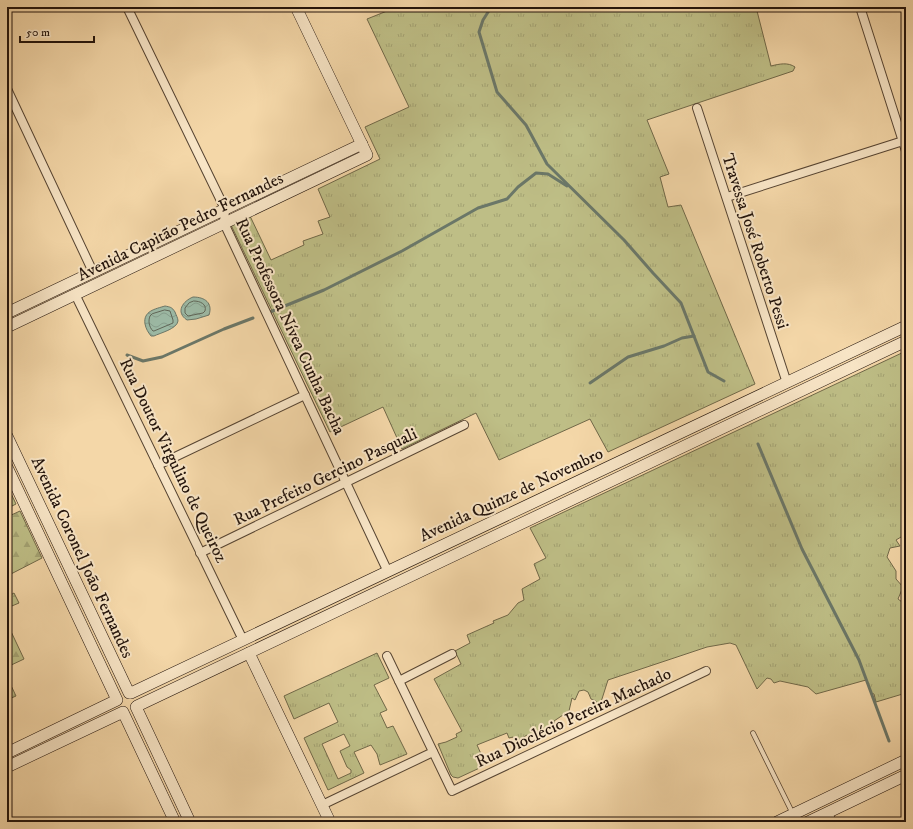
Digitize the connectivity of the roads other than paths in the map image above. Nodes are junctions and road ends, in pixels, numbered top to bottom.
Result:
1 (127, 7) edge
2 (296, 7) edge
3 (860, 7) edge
4 (7, 89) edge
5 (697, 108) dead end
6 (903, 141) junction
7 (362, 144) junction
8 (906, 151) edge
9 (726, 197) junction
10 (225, 209) junction
11 (224, 223) junction
12 (93, 272) junction
13 (75, 294) junction
14 (7, 313) edge
15 (906, 326) edge
16 (7, 327) edge
17 (906, 341) edge
18 (787, 382) junction
19 (305, 395) junction
20 (464, 425) dead end
21 (7, 436) edge
22 (158, 466) junction
23 (7, 467) edge
24 (346, 482) junction
25 (200, 553) junction
26 (388, 572) junction
27 (242, 640) junction
28 (249, 653) junction
29 (452, 654) dead end
30 (387, 656) dead end
31 (706, 671) dead end
32 (399, 681) junction
33 (130, 693) junction
34 (117, 700) junction
35 (136, 707) junction
36 (123, 712) junction
37 (753, 733) dead end
38 (433, 752) junction
39 (7, 753) edge
40 (906, 760) edge
41 (7, 767) edge
42 (906, 775) edge
43 (322, 805) junction
44 (793, 814) junction
45 (832, 817) edge
46 (175, 822) edge
47 (190, 822) edge
48 (330, 822) edge
49 (777, 822) edge
50 (808, 822) edge

1 - 10 street, Rua Professora Nívea Cunha Bacha
2 - 7 street
3 - 6 street
4 - 12 street
5 - 9 street, Travessa José Roberto Pessi
6 - 8 street
6 - 9 street
7 - 10 street, Avenida Capitão Pedro Fernandes
7 - 11 street, Avenida Capitão Pedro Fernandes
9 - 18 street, Travessa José Roberto Pessi
10 - 11 street, Rua Professora Nívea Cunha Bacha
10 - 12 street, Avenida Capitão Pedro Fernandes
11 - 13 street, Avenida Capitão Pedro Fernandes
11 - 19 street, Rua Professora Nívea Cunha Bacha
12 - 14 street, Avenida Capitão Pedro Fernandes
13 - 16 street, Avenida Capitão Pedro Fernandes
13 - 22 street, Rua Doutor Virgulino de Queiroz
15 - 18 street, Avenida Quinze de Novembro
17 - 28 street, Avenida Quinze de Novembro
18 - 26 street, Avenida Quinze de Novembro
19 - 22 street
19 - 24 street, Rua Professora Nívea Cunha Bacha
20 - 24 street, Rua Prefeito Gercino Pasquali
21 - 33 street, Avenida Coronel João Fernandes
22 - 25 street, Rua Doutor Virgulino de Queiroz
23 - 34 street, Avenida Coronel João Fernandes
24 - 25 street, Rua Prefeito Gercino Pasquali
24 - 26 street, Rua Professora Nívea Cunha Bacha
25 - 27 street, Rua Doutor Virgulino de Queiroz
26 - 27 street, Avenida Quinze de Novembro
27 - 28 street
27 - 33 street, Avenida Quinze de Novembro
28 - 35 street, Avenida Quinze de Novembro
28 - 43 street
29 - 32 street
30 - 32 street
31 - 38 street, Rua Dioclécio Pereira Machado
32 - 38 street
33 - 34 street
33 - 35 street
34 - 36 street
34 - 39 street
35 - 36 street
35 - 47 street
36 - 41 street
36 - 46 street
37 - 44 lane
38 - 43 street
40 - 44 street
42 - 45 street
43 - 48 street
44 - 49 street
45 - 50 street

